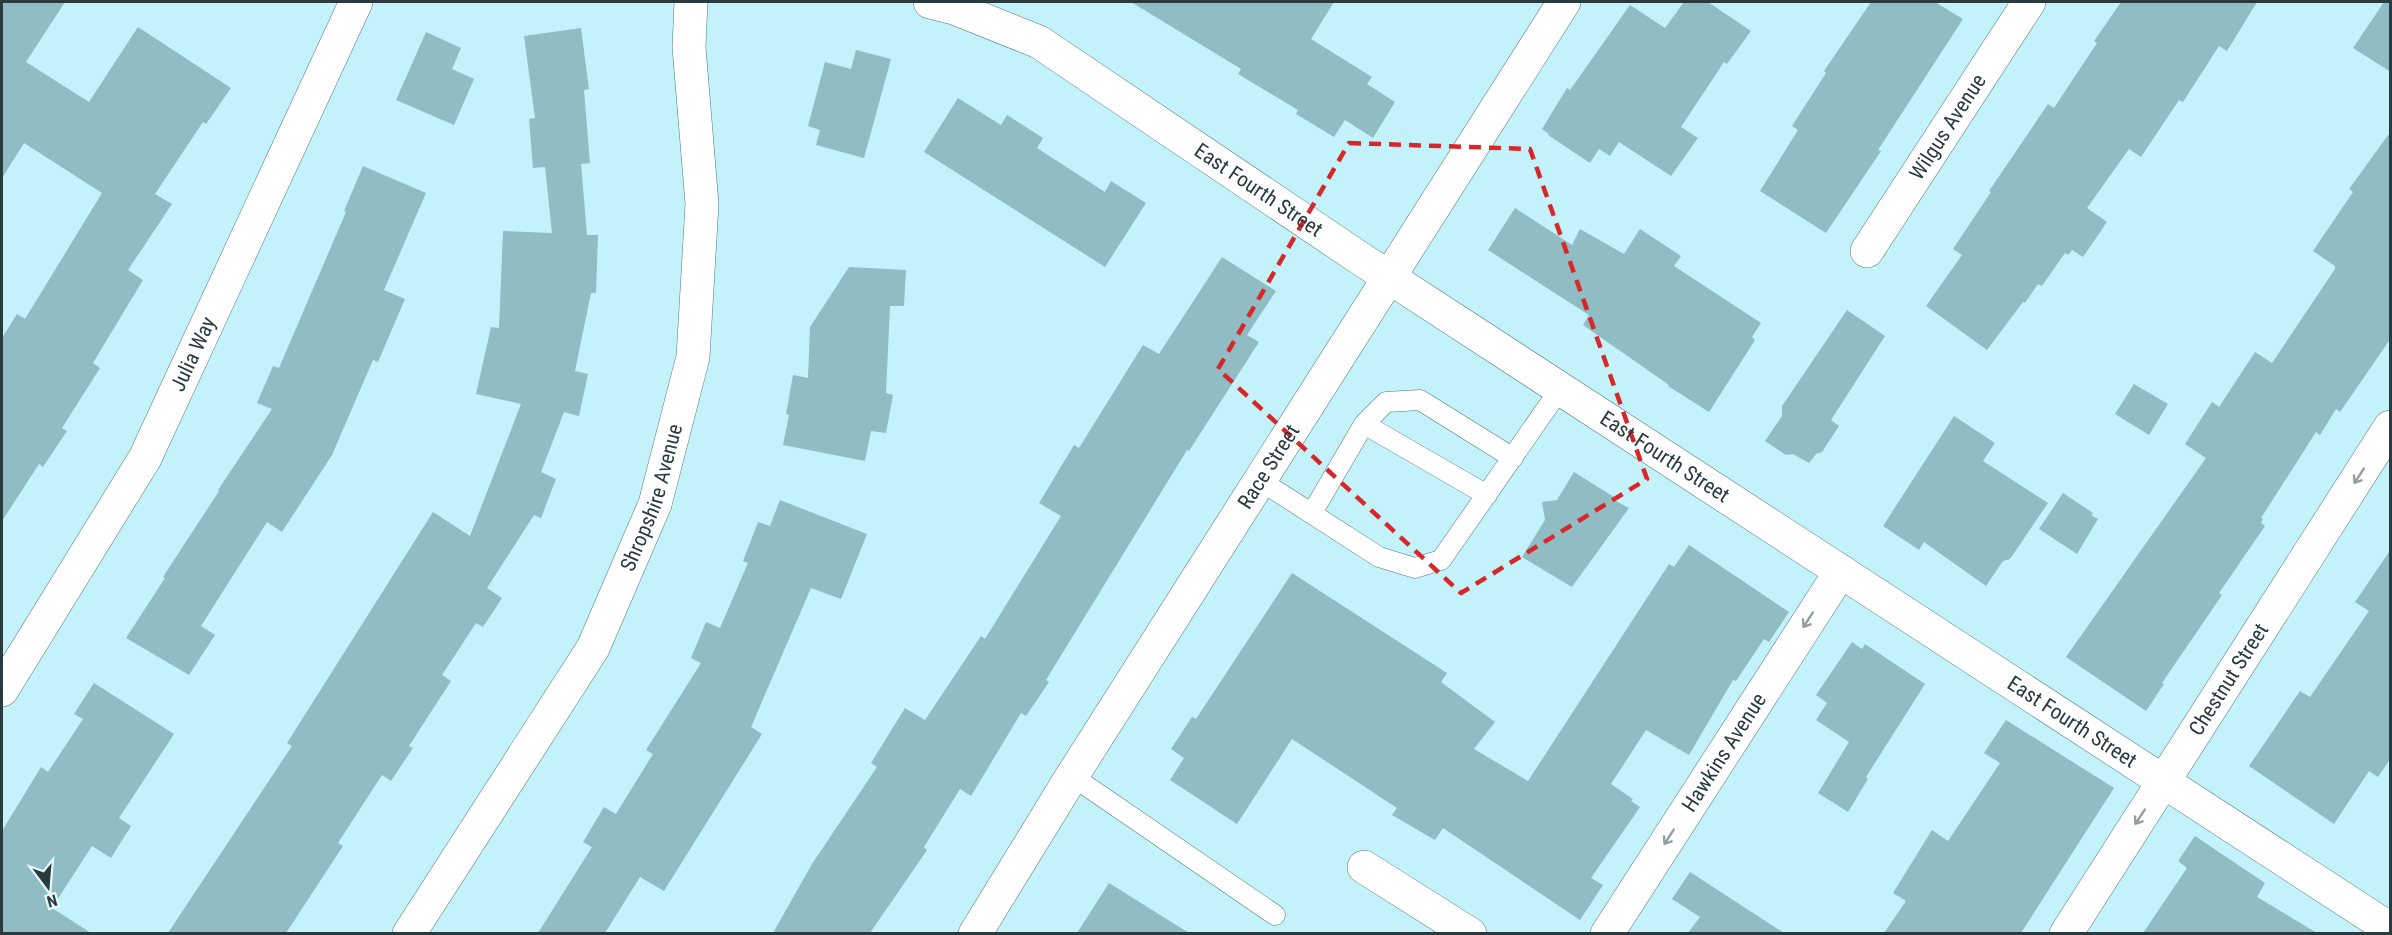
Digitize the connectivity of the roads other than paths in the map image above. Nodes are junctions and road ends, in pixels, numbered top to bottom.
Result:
1 (356, 2) edge
2 (691, 2) edge
3 (930, 2) edge
4 (1564, 2) edge
5 (2029, 2) edge
6 (1868, 251) dead end
7 (1389, 278) junction
8 (1560, 389) junction
9 (1364, 424) junction
10 (2391, 427) edge
11 (1513, 458) junction
12 (1261, 481) junction
13 (1487, 495) junction
14 (1312, 513) junction
15 (1841, 571) junction
16 (2, 690) edge
17 (1072, 776) junction
18 (2163, 781) junction
19 (1364, 867) dead end
20 (1275, 915) dead end
21 (2391, 929) edge
22 (409, 933) edge
23 (975, 933) edge
24 (1470, 933) edge
25 (1607, 933) edge
26 (2066, 933) edge

1 - 16 street, Julia Way
2 - 22 street, Shropshire Avenue
3 - 7 street, East Fourth Street
4 - 7 street, Race Street
5 - 6 street, Wilgus Avenue
7 - 8 street, East Fourth Street
7 - 12 street, Race Street
8 - 11 lane
8 - 15 street, East Fourth Street
9 - 11 lane
9 - 13 lane
9 - 14 lane
10 -> 18 street, Chestnut Street
11 - 13 lane
12 - 14 lane
12 - 17 street, Race Street
13 - 14 lane
15 - 18 street, East Fourth Street
15 -> 25 street, Hawkins Avenue
17 - 20 lane
17 - 23 street, Race Street
18 - 21 street, East Fourth Street
18 -> 26 street, Chestnut Street
19 - 24 street

